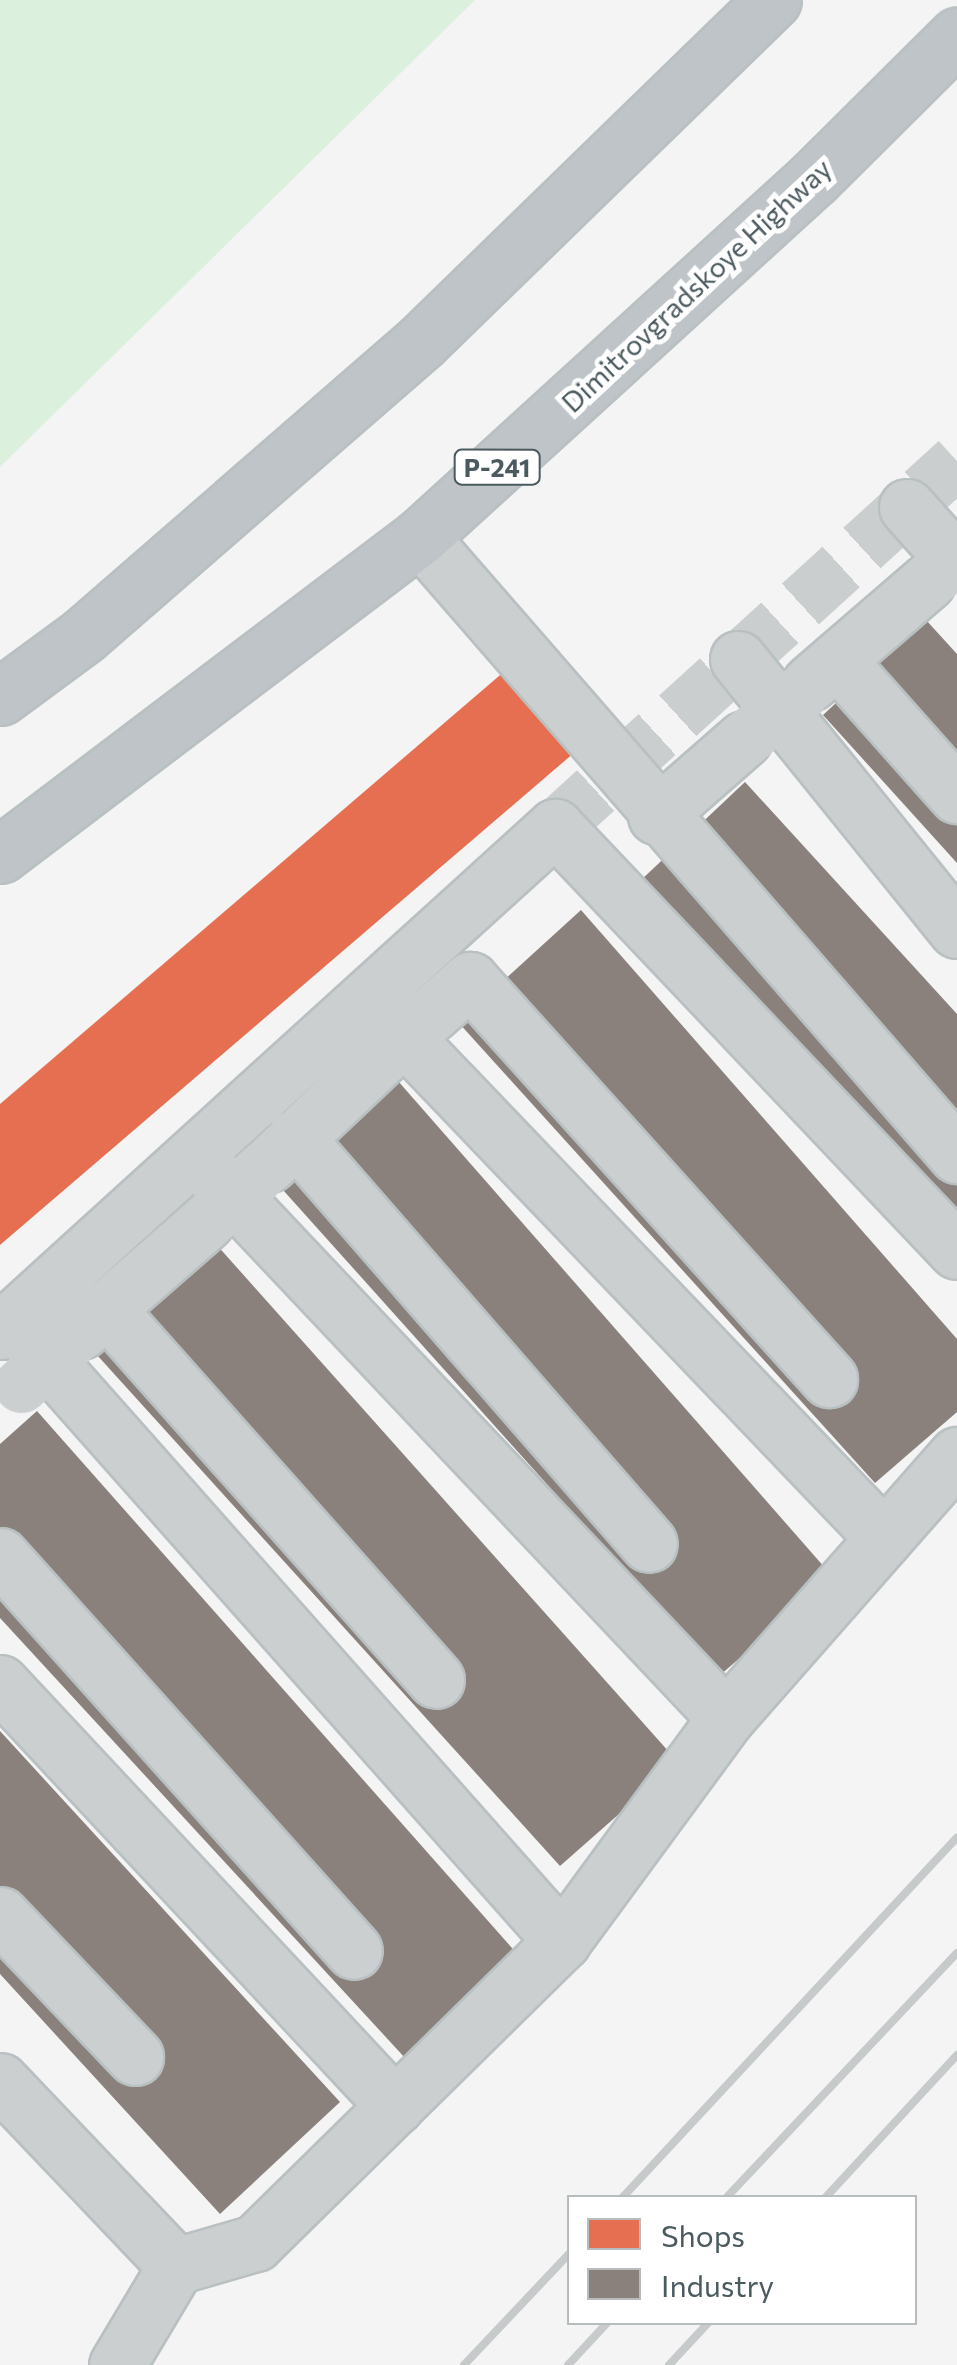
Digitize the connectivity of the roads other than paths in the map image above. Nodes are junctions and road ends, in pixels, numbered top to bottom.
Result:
1 (773, 0) edge
2 (957, 36) edge
3 (907, 507) dead end
4 (420, 537) junction
5 (947, 567) edge
6 (738, 659) dead end
7 (819, 676) junction
8 (0, 697) edge
9 (957, 794) edge
10 (656, 816) junction
11 (0, 856) edge
12 (957, 930) edge
13 (366, 996) junction
14 (279, 1153) junction
15 (957, 1155) edge
16 (196, 1156) junction
17 (957, 1251) edge
18 (88, 1324) junction
19 (6, 1326) edge
20 (829, 1379) dead end
21 (11, 1394) edge
22 (957, 1455) edge
23 (884, 1538) junction
24 (650, 1544) dead end
25 (0, 1556) edge
26 (436, 1680) dead end
27 (0, 1683) edge
28 (726, 1718) junction
29 (0, 1915) edge
30 (562, 1940) junction
31 (354, 1951) dead end
32 (135, 2057) dead end
33 (0, 2082) edge
34 (395, 2106) junction
35 (176, 2266) junction
36 (116, 2365) edge

1 - 8 highway
2 - 4 highway, Dimitrovgradskoye Highway / Р-241
3 - 5 lane
4 - 10 lane
4 - 11 highway, Dimitrovgradskoye Highway / Р-241
5 - 7 lane
6 - 12 lane
7 - 9 lane
7 - 10 lane, bridge
10 - 15 lane
13 - 16 lane
13 - 17 lane
13 - 23 lane
14 - 18 lane, bridge
14 - 20 lane, bridge
14 - 24 lane
16 - 19 lane
16 - 28 lane
18 - 21 lane, bridge
18 - 26 lane
19 - 30 lane
22 - 23 lane
23 - 28 lane
25 - 31 lane
27 - 34 lane
28 - 30 lane
29 - 32 lane
30 - 34 lane
33 - 35 lane
34 - 35 lane
35 - 36 lane

